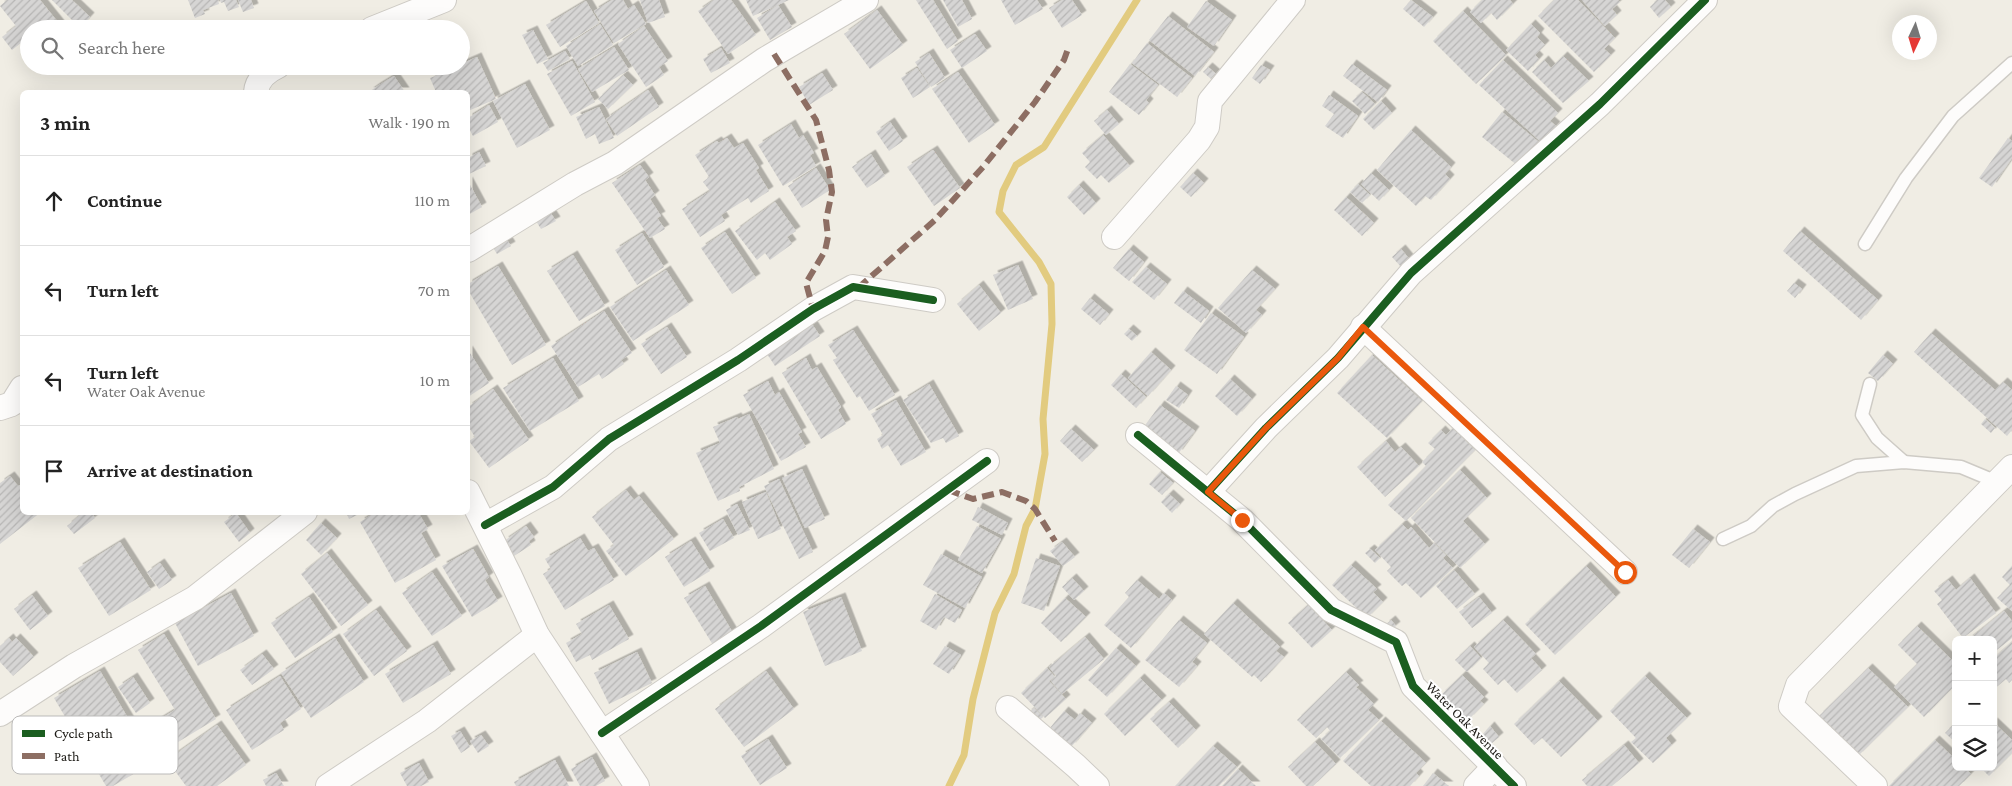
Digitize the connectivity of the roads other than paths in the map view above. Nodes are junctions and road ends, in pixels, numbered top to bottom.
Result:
1 (866, 0) edge
2 (1293, 0) edge
3 (1705, 0) edge
4 (436, 2) edge
5 (393, 20) edge
6 (2012, 63) edge
7 (265, 75) edge
8 (256, 90) edge
9 (1114, 237) dead end
10 (1865, 244) dead end
11 (470, 249) edge
12 (933, 300) dead end
13 (1363, 327) junction
14 (1870, 384) dead end
15 (20, 391) edge
16 (0, 408) edge
17 (1138, 435) dead end
18 (988, 461) dead end
19 (1904, 462) junction
20 (2004, 475) edge
21 (1208, 492) junction
22 (470, 496) edge
23 (301, 515) edge
24 (485, 525) junction
25 (1723, 539) dead end
26 (1625, 572) dead end
27 (537, 635) junction
28 (1008, 708) dead end
29 (0, 714) edge
30 (602, 733) junction
31 (1495, 766) junction
32 (328, 786) edge
33 (637, 786) edge
34 (1097, 786) edge
35 (1476, 786) edge
36 (1514, 786) edge
37 (1874, 786) edge

1 - 11 street
2 - 9 street
3 - 13 street
4 - 5 street
6 - 10 lane
7 - 8 street
12 - 24 street
13 - 21 street
13 - 26 street
14 - 19 lane
15 - 16 street
17 - 21 street, Water Oak Avenue
18 - 30 street
19 - 20 lane
19 - 25 lane
20 - 37 street
21 - 31 street, Water Oak Avenue
22 - 24 street
23 - 29 street
24 - 27 street
27 - 30 street
27 - 32 street
28 - 34 street
30 - 33 street
31 - 35 street
31 - 36 street, Water Oak Avenue

